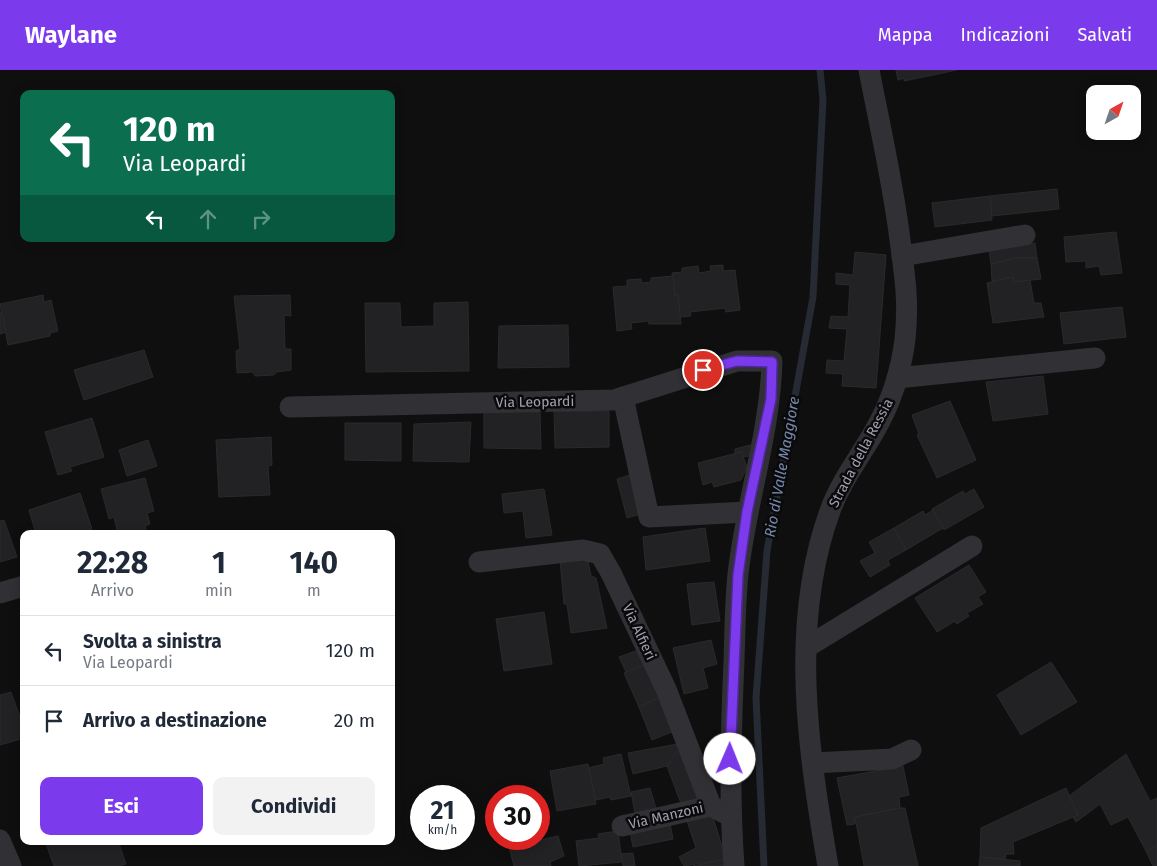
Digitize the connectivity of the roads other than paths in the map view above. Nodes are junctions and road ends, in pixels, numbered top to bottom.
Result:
1 (869, 70) edge
2 (1025, 235) dead end
3 (902, 256) junction
4 (1096, 358) dead end
5 (897, 378) junction
6 (623, 397) junction
7 (290, 407) dead end
8 (747, 512) junction
9 (972, 546) dead end
10 (479, 562) dead end
11 (20, 587) edge
12 (0, 593) edge
13 (807, 647) junction
14 (910, 750) dead end
15 (813, 764) junction
16 (711, 806) junction
17 (730, 816) junction
18 (622, 826) dead end
19 (0, 840) edge
20 (11, 866) edge
21 (734, 866) edge
22 (828, 866) edge

1 - 3 street, Strada della Ressia
2 - 3 street
3 - 5 street, Strada della Ressia
4 - 5 street
5 - 13 street, Strada della Ressia
6 - 7 street, Via Leopardi
6 - 8 street
6 - 8 street, Via Leopardi
8 - 17 street
9 - 13 street
10 - 16 street, Via Alfieri
11 - 12 street
13 - 15 street, Strada della Ressia
14 - 15 street
15 - 22 street, Strada della Ressia
16 - 17 street
16 - 18 street, Via Manzoni
17 - 21 street
19 - 20 street

